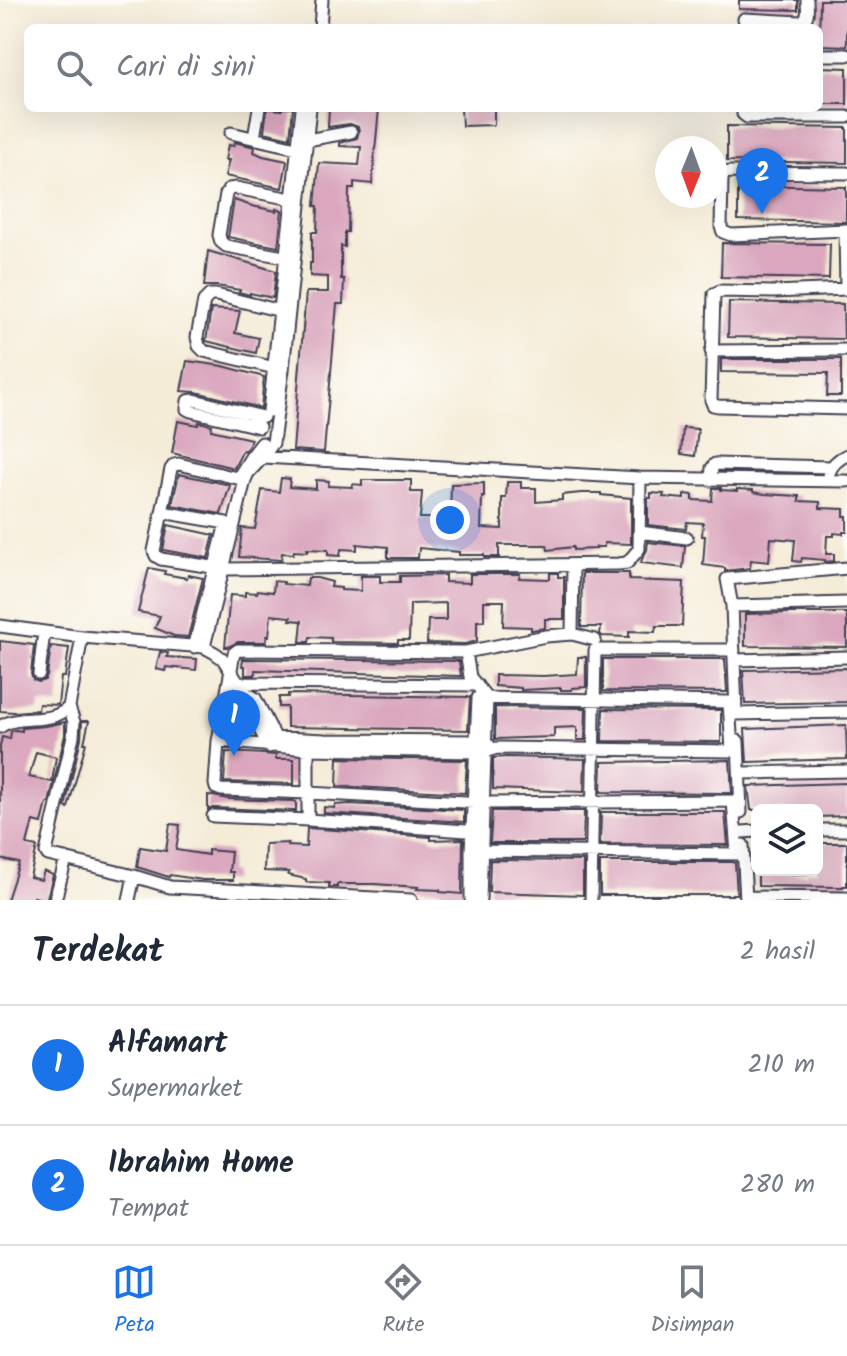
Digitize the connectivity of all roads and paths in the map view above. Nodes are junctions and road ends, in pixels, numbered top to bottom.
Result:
1 (322, 0) edge
2 (807, 0) edge
3 (744, 19) dead end
4 (320, 24) edge
5 (823, 55) edge
6 (847, 55) edge
7 (258, 112) edge
8 (302, 112) edge
9 (309, 112) edge
10 (743, 112) edge
11 (769, 112) edge
12 (847, 117) edge
13 (351, 132) dead end
14 (231, 133) dead end
15 (254, 138) junction
16 (303, 146) junction
17 (847, 173) edge
18 (291, 199) junction
19 (846, 230) edge
20 (291, 258) junction
21 (846, 289) edge
22 (281, 311) junction
23 (847, 350) edge
24 (711, 351) junction
25 (279, 369) junction
26 (847, 409) edge
27 (267, 416) junction
28 (265, 450) junction
29 (847, 455) edge
30 (831, 467) junction
31 (640, 478) junction
32 (241, 479) junction
33 (711, 480) junction
34 (847, 481) edge
35 (827, 482) junction
36 (162, 512) junction
37 (226, 523) junction
38 (639, 532) junction
39 (687, 538) dead end
40 (573, 565) junction
41 (220, 568) junction
42 (847, 568) edge
43 (847, 603) edge
44 (732, 606) junction
45 (0, 626) edge
46 (44, 632) junction
47 (572, 634) junction
48 (82, 637) junction
49 (595, 640) dead end
50 (209, 651) junction
51 (466, 652) junction
52 (734, 655) junction
53 (847, 657) edge
54 (39, 674) dead end
55 (238, 682) junction
56 (481, 693) junction
57 (594, 699) junction
58 (69, 707) junction
59 (847, 712) edge
60 (736, 714) junction
61 (0, 727) edge
62 (218, 741) junction
63 (272, 743) junction
64 (325, 745) junction
65 (480, 747) junction
66 (308, 749) junction
67 (593, 749) junction
68 (847, 771) edge
69 (740, 773) junction
70 (309, 793) junction
71 (593, 802) junction
72 (478, 803) junction
73 (213, 816) dead end
74 (308, 820) junction
75 (823, 830) edge
76 (847, 830) edge
77 (477, 831) junction
78 (751, 831) edge
79 (742, 832) junction
80 (476, 852) junction
81 (592, 852) junction
82 (66, 859) junction
83 (134, 876) junction
84 (287, 897) edge
85 (327, 898) edge
86 (746, 898) edge
87 (847, 898) edge
88 (55, 900) edge
89 (129, 900) edge
90 (411, 900) edge
91 (471, 900) edge
92 (480, 900) edge
93 (591, 900) edge

1 - 4 street
2 - 3 street
5 - 6 street
7 - 15 street
8 - 16 street
9 - 16 street
10 - 11 street
11 - 12 street
13 - 16 street
14 - 15 street
15 - 16 street
16 - 18 street
16 - 20 street
17 - 19 street
18 - 20 street
18 - 20 street
19 - 21 street
20 - 22 street
20 - 25 street
21 - 24 street
22 - 25 street
22 - 25 street
23 - 24 street
24 - 26 street
25 - 27 street
27 - 27 street
27 - 28 street
27 - 28 street
28 - 31 street
28 - 32 street
29 - 30 street
30 - 33 street
30 - 35 street
31 - 33 street
31 - 38 street
32 - 36 street
32 - 37 street
32 - 41 street
33 - 35 street
34 - 35 street
36 - 37 street
36 - 41 street
37 - 41 street
38 - 39 street
38 - 40 street
40 - 41 street
40 - 47 street
41 - 50 street
42 - 44 street
43 - 44 street
44 - 52 street
45 - 46 street
46 - 48 street
46 - 54 street
47 - 49 street
47 - 51 street
48 - 50 street
48 - 58 street
50 - 55 street
51 - 55 street
51 - 56 street
52 - 53 street
52 - 57 street
52 - 60 street
55 - 56 street
55 - 62 street
55 - 63 street
56 - 57 street
56 - 65 street
57 - 67 street
57 - 67 street
58 - 61 street
58 - 82 street
59 - 60 street
60 - 69 street
62 - 63 street
62 - 70 street
63 - 64 street
63 - 66 street
64 - 65 street
64 - 66 street
65 - 67 street
65 - 72 street
66 - 70 street
67 - 71 street
68 - 69 street
69 - 79 street
70 - 72 street
70 - 74 street
71 - 72 street
71 - 81 street
71 - 81 street
72 - 77 street
73 - 74 street
74 - 77 street
75 - 76 street
77 - 80 street
78 - 79 street
79 - 86 street
80 - 81 street
80 - 91 street
80 - 92 street
81 - 93 street
82 - 83 street
82 - 88 street
83 - 84 street
83 - 89 street
84 - 85 street
85 - 90 street
86 - 87 street

